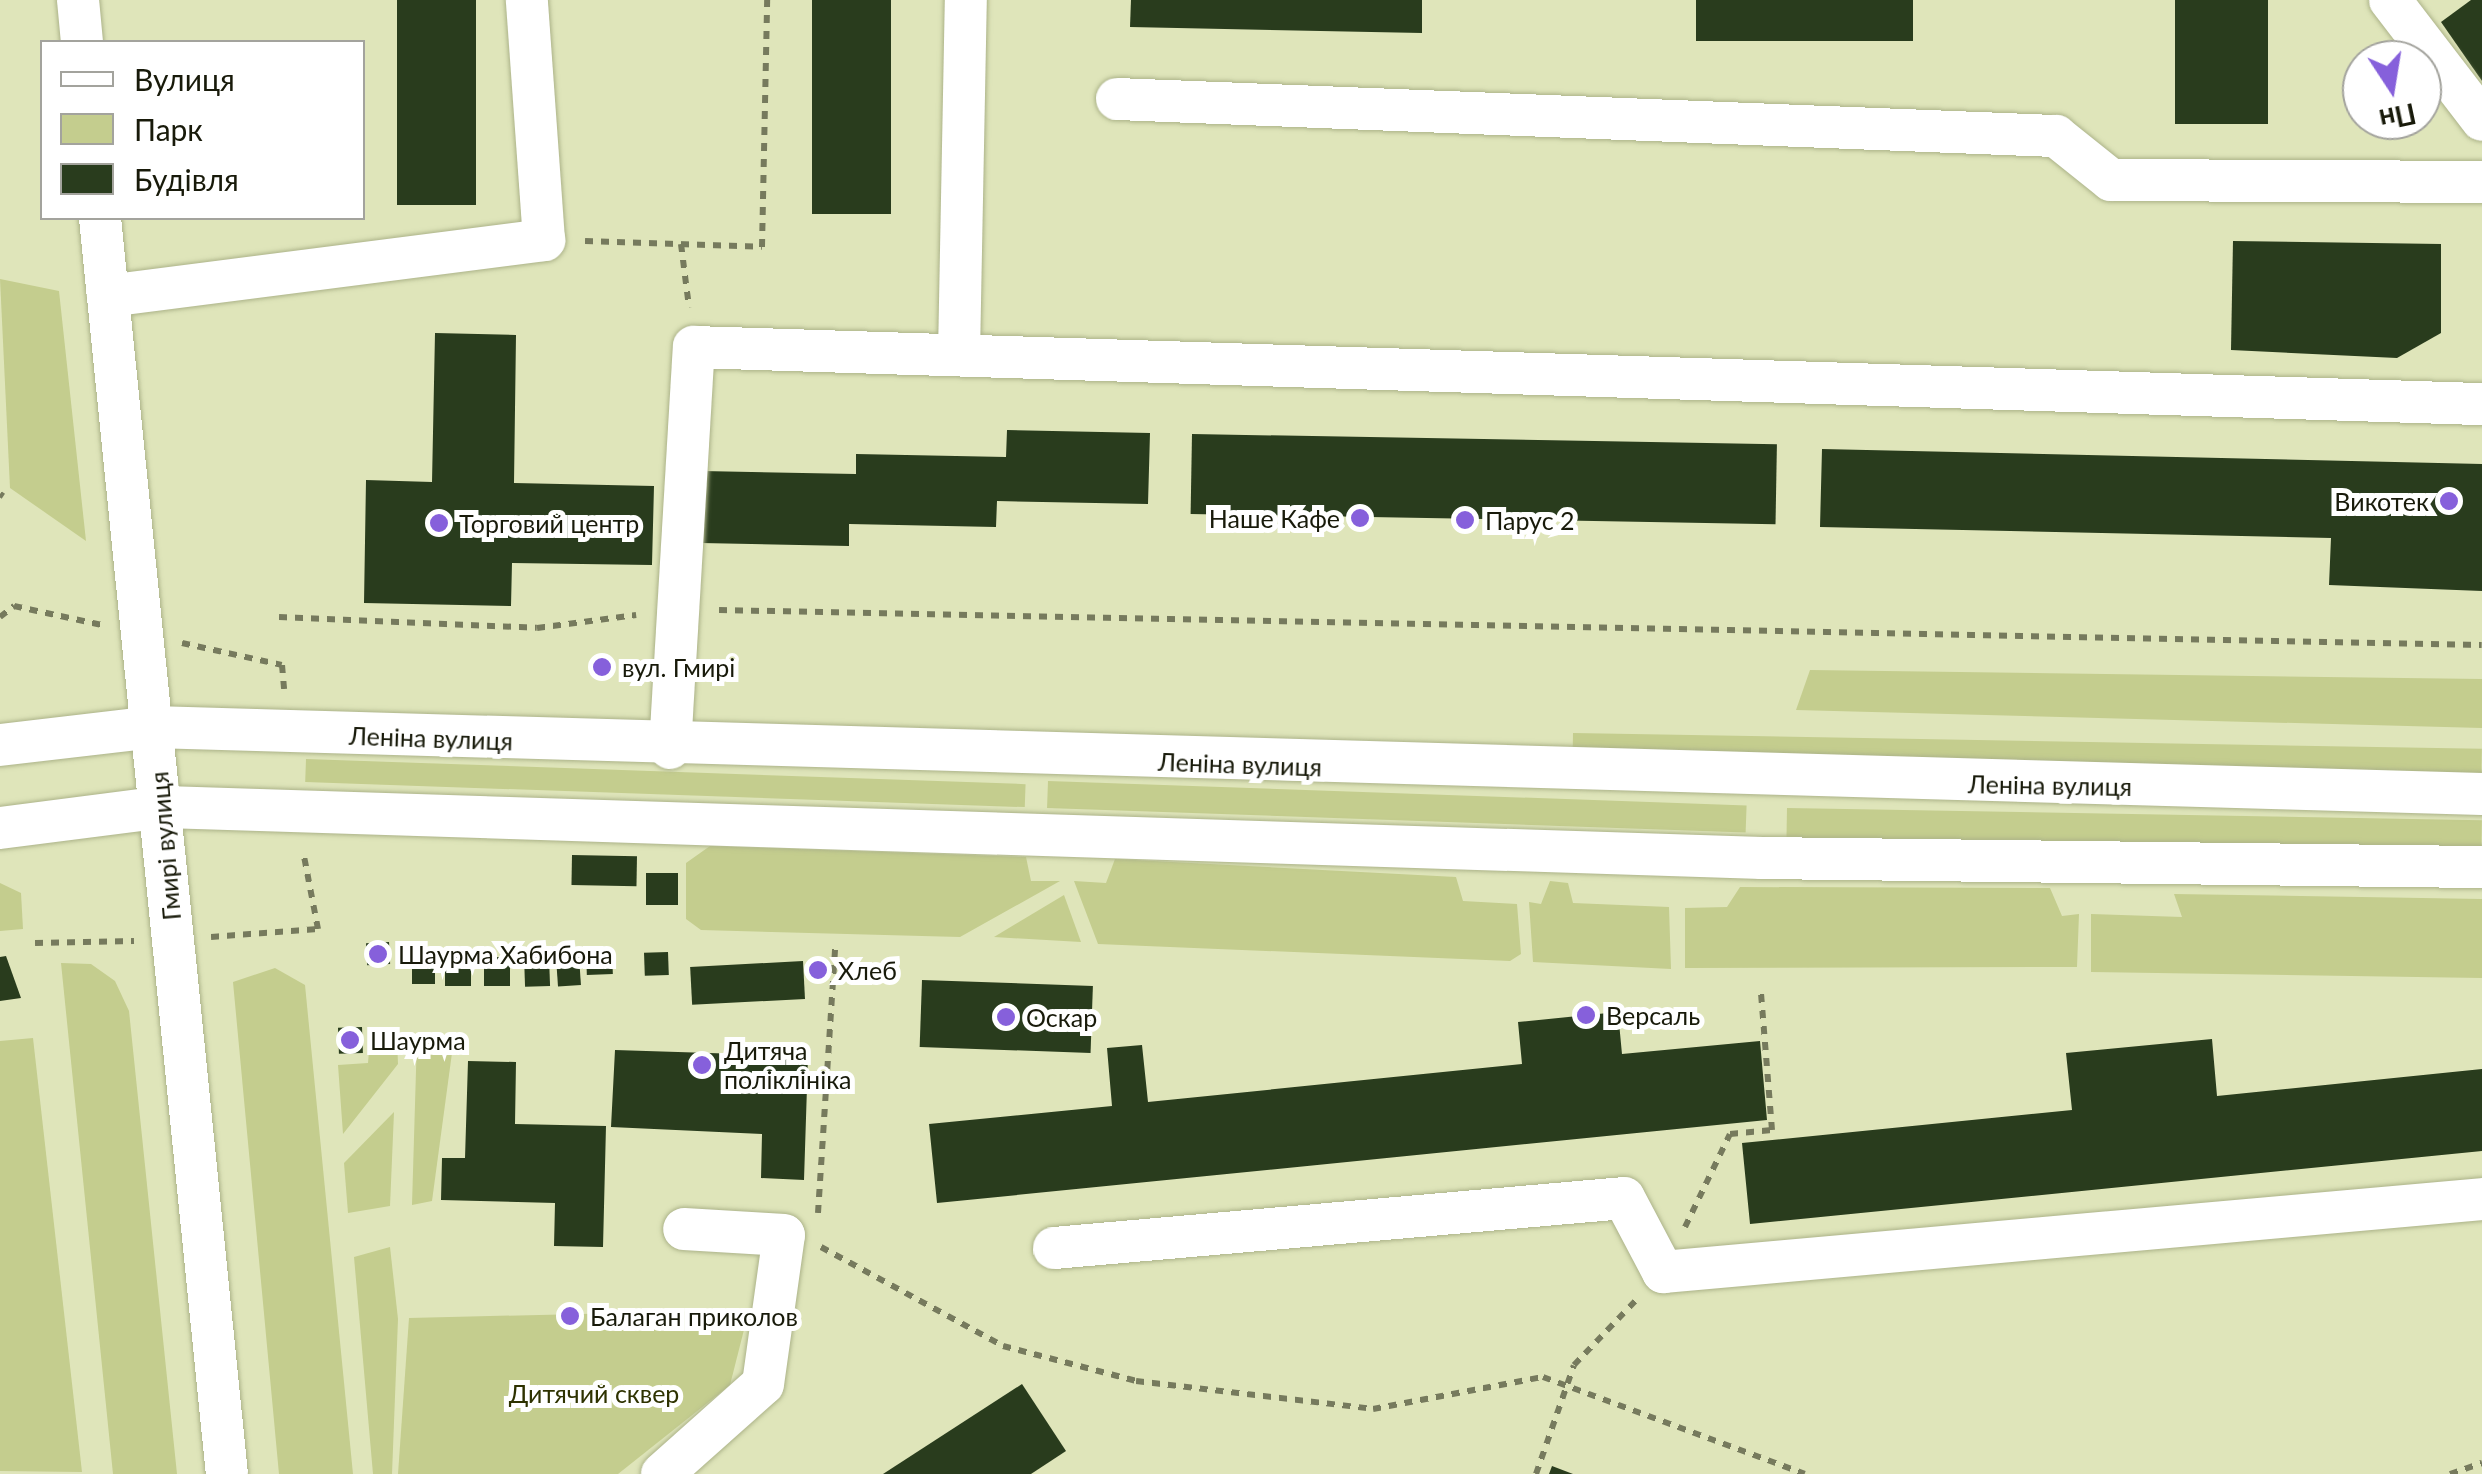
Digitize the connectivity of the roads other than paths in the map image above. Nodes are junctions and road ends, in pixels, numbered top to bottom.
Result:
1 (78, 0) edge
2 (526, 0) edge
3 (966, 0) edge
4 (2390, 0) edge
5 (82, 40) edge
6 (1117, 99) dead end
7 (2482, 120) edge
8 (2482, 182) edge
9 (100, 220) edge
10 (108, 296) junction
11 (959, 355) junction
12 (2482, 404) edge
13 (152, 726) junction
14 (0, 745) edge
15 (670, 748) junction
16 (2482, 794) edge
17 (164, 807) junction
18 (0, 828) edge
19 (2482, 867) edge
20 (2482, 1200) edge
21 (684, 1230) dead end
22 (1054, 1248) dead end
23 (227, 1474) edge
24 (662, 1474) edge

1 - 5 street
2 - 10 street
3 - 11 street
4 - 7 street
6 - 8 street
9 - 10 street, Гмирі вулиця
10 - 13 street, Гмирі вулиця
11 - 12 street
11 - 15 street
13 - 14 street, Леніна вулиця
13 - 15 street, Леніна вулиця
13 - 17 street, Гмирі вулиця
15 - 16 street, Леніна вулиця
17 - 18 street
17 - 19 street
17 - 23 street, Гмирі вулиця
20 - 22 street
21 - 24 street

